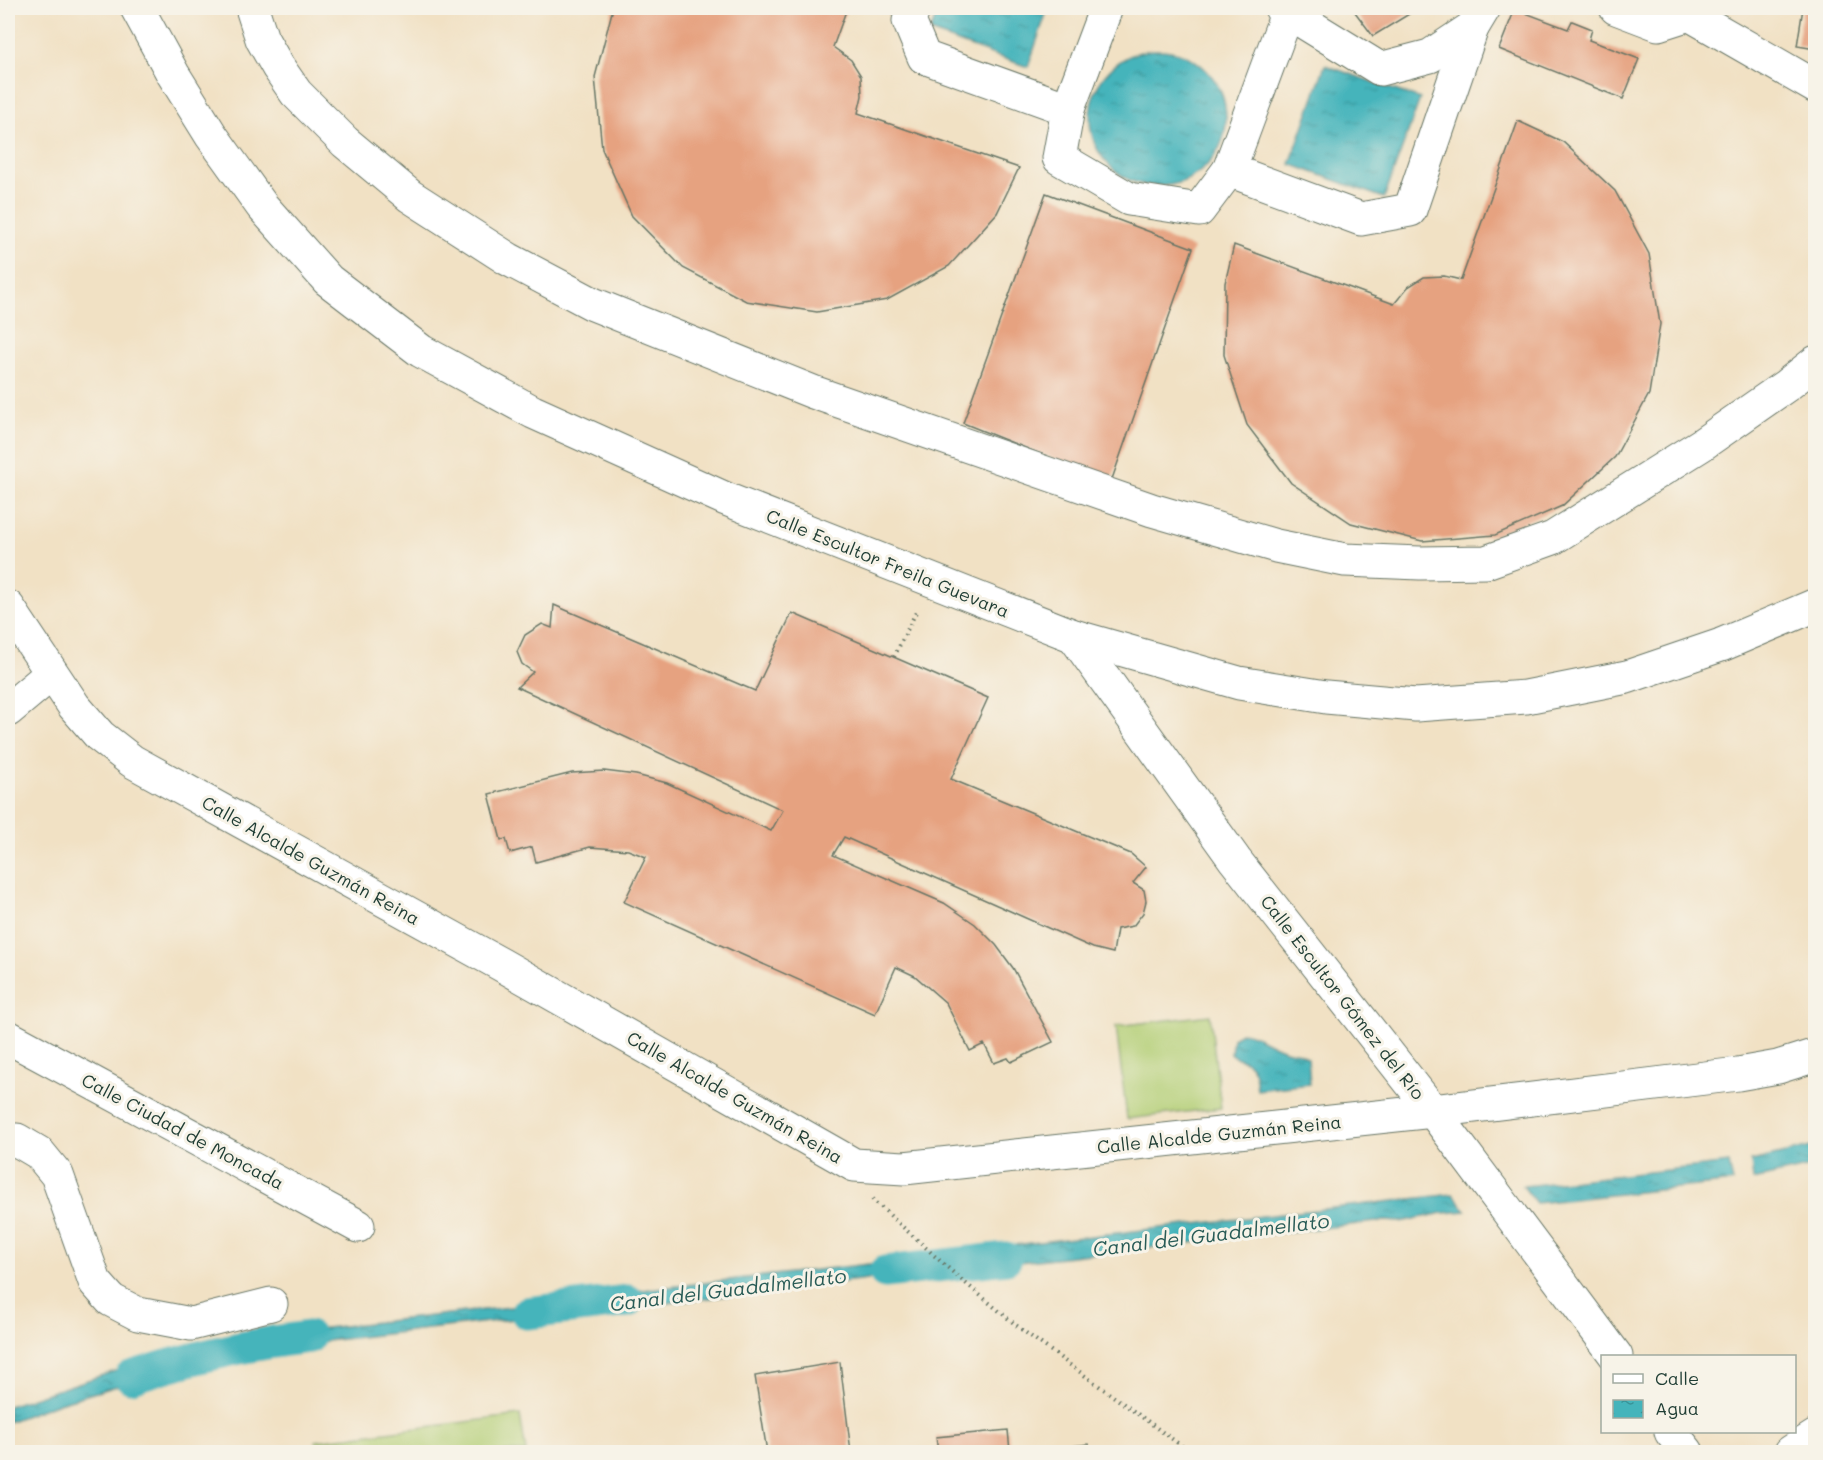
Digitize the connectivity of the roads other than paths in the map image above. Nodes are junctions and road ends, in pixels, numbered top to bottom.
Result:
1 (137, 8) edge
2 (252, 8) edge
3 (914, 8) edge
4 (1106, 8) edge
5 (1616, 8) edge
6 (1285, 9) edge
7 (1690, 11) edge
8 (1478, 18) edge
9 (1815, 87) edge
10 (1068, 109) junction
11 (1229, 170) junction
12 (1815, 362) edge
13 (1815, 605) edge
14 (8, 607) edge
15 (1074, 636) junction
16 (51, 674) junction
17 (8, 710) edge
18 (8, 1037) edge
19 (1815, 1055) edge
20 (1433, 1110) junction
21 (8, 1141) edge
22 (358, 1226) dead end
23 (271, 1304) dead end
24 (1615, 1355) edge
25 (1673, 1433) edge
26 (1815, 1436) edge
27 (1687, 1452) edge
28 (1791, 1452) edge

1 - 15 street, Calle Escultor Freila Guevara
2 - 12 street
3 - 10 street
4 - 10 street
5 - 7 street
6 - 8 street
6 - 11 street
7 - 9 street
8 - 11 street
10 - 11 street
13 - 15 street, Calle Escultor Freila Guevara
14 - 16 street, Calle Alcalde Guzmán Reina
15 - 20 street, Calle Escultor Gómez del Río
16 - 17 street
16 - 20 street, Calle Alcalde Guzmán Reina
18 - 22 street, Calle Ciudad de Moncada
19 - 20 street, Calle Alcalde Guzmán Reina
20 - 24 street, Calle Escultor Gómez del Río
21 - 23 street
25 - 27 street
26 - 28 street

